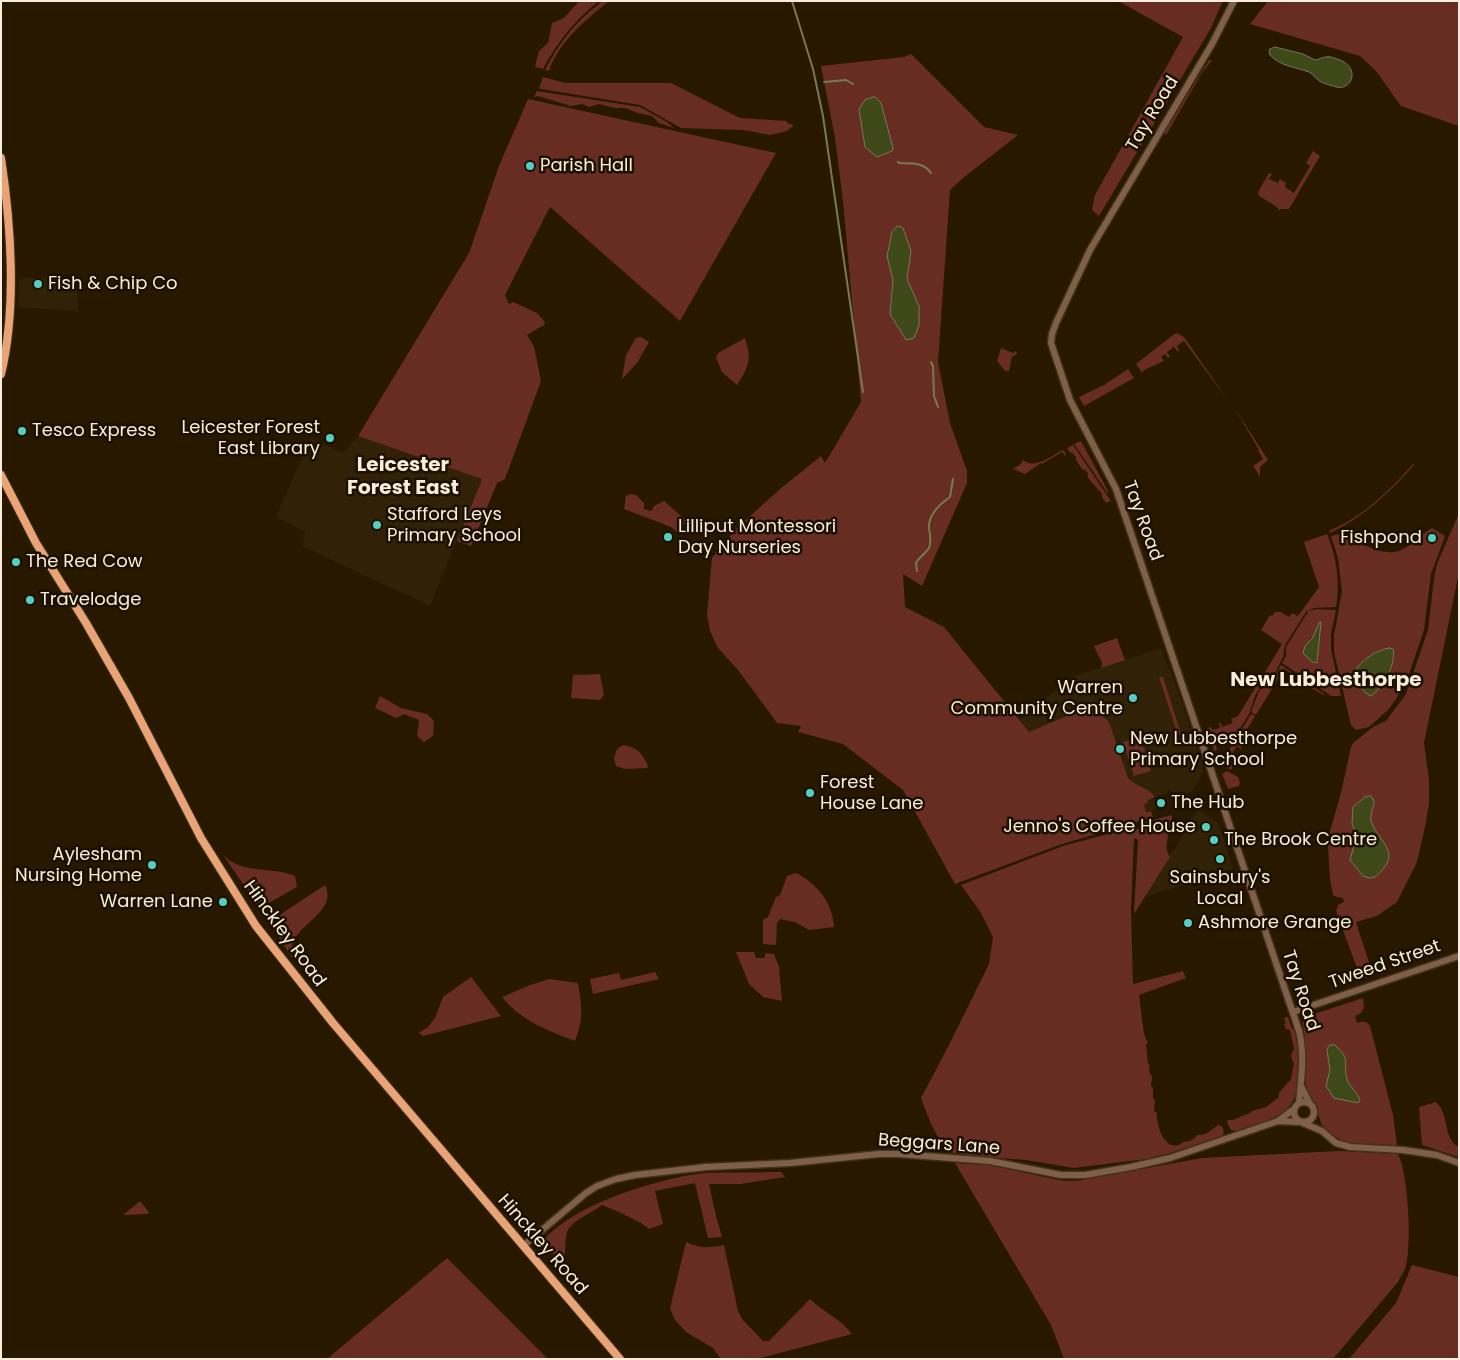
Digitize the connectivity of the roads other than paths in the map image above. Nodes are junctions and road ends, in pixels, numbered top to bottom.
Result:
1 (1234, 1) edge
2 (1, 158) edge
3 (1, 374) edge
4 (1, 475) edge
5 (1459, 956) edge
6 (1292, 1012) junction
7 (1301, 1086) junction
8 (1310, 1104) junction
9 (1296, 1106) junction
10 (1314, 1114) junction
11 (1278, 1120) junction
12 (1301, 1122) junction
13 (1322, 1131) junction
14 (1459, 1163) edge
15 (523, 1246) junction
16 (620, 1359) edge

1 - 6 street, Tay Road
2 - 3 main road
4 - 15 main road, Hinckley Road
5 - 6 street, Tweed Street
6 - 7 street, Tay Road
7 - 8 street, Tay Road
7 - 9 street, Tay Road
8 - 9 street
8 - 10 street
9 - 11 street, Beggars Lane
9 - 12 street
10 - 12 street
10 - 13 street
11 - 12 street, Beggars Lane
11 - 15 street, Beggars Lane
12 - 13 street, Beggars Lane
13 - 14 street, Beggars Lane
15 - 16 main road, Hinckley Road

